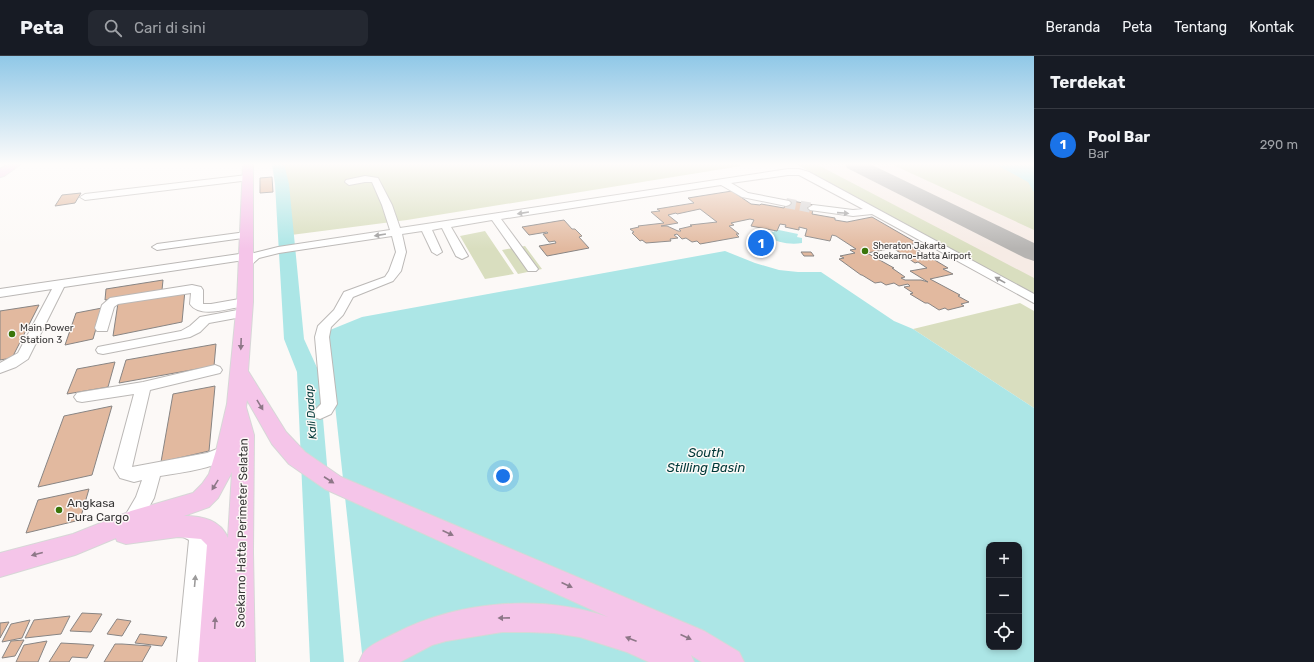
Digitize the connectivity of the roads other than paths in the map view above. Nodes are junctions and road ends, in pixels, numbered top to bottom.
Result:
1 (125, 192) edge
2 (247, 192) edge
3 (381, 192) edge
4 (655, 192) edge
5 (740, 192) edge
6 (839, 192) edge
7 (85, 197) dead end
8 (786, 203) tunnel mouth
9 (814, 208) tunnel mouth
10 (873, 211) junction
11 (495, 217) junction
12 (445, 224) junction
13 (426, 228) junction
14 (395, 232) junction
15 (156, 247) dead end
16 (246, 251) junction
17 (437, 252) dead end
18 (462, 256) dead end
19 (532, 269) dead end
20 (60, 284) junction
21 (0, 293) edge
22 (1034, 299) edge
23 (244, 307) junction
24 (102, 328) dead end
25 (104, 350) dead end
26 (0, 368) edge
27 (215, 370) dead end
28 (240, 372) junction
29 (143, 387) junction
30 (82, 397) dead end
31 (237, 404) junction
32 (320, 413) dead end
33 (227, 452) junction
34 (152, 471) junction
35 (131, 521) junction
36 (182, 527) junction
37 (75, 544) junction
38 (0, 565) edge
39 (188, 662) edge
40 (213, 662) edge
41 (240, 662) edge
42 (374, 662) edge
43 (679, 662) edge
44 (729, 662) edge

1 - 7 street
2 - 16 main road, Soekarno Hatta Perimeter Selatan
3 - 14 street
4 -> 11 street
5 - 8 street
6 - 10 street
9 -> 10 street
22 -> 10 street
11 - 12 street
11 - 19 street
12 - 13 street
12 - 18 street
13 - 14 street
13 - 17 street
14 -> 16 street
14 - 32 street
15 - 16 street
16 - 20 street
16 - 23 main road, Soekarno Hatta Perimeter Selatan
20 - 21 street
20 - 26 street
23 - 24 street
23 - 25 street
23 -> 28 main road, Soekarno Hatta Perimeter Selatan
27 - 29 street
28 - 31 main road, Soekarno Hatta Perimeter Selatan
28 -> 44 main road
29 - 30 street
29 - 34 street
31 - 33 main road, Soekarno Hatta Perimeter Selatan
31 - 41 main road, Soekarno Hatta Perimeter Selatan
33 - 34 street
33 -> 35 main road, Soekarno Hatta Perimeter Selatan
34 - 35 street
35 - 37 main road, Soekarno Hatta Perimeter Selatan
36 - 37 main road
39 -> 36 street
40 -> 36 main road
37 -> 38 main road, Soekarno Hatta Perimeter Selatan
43 -> 42 main road

